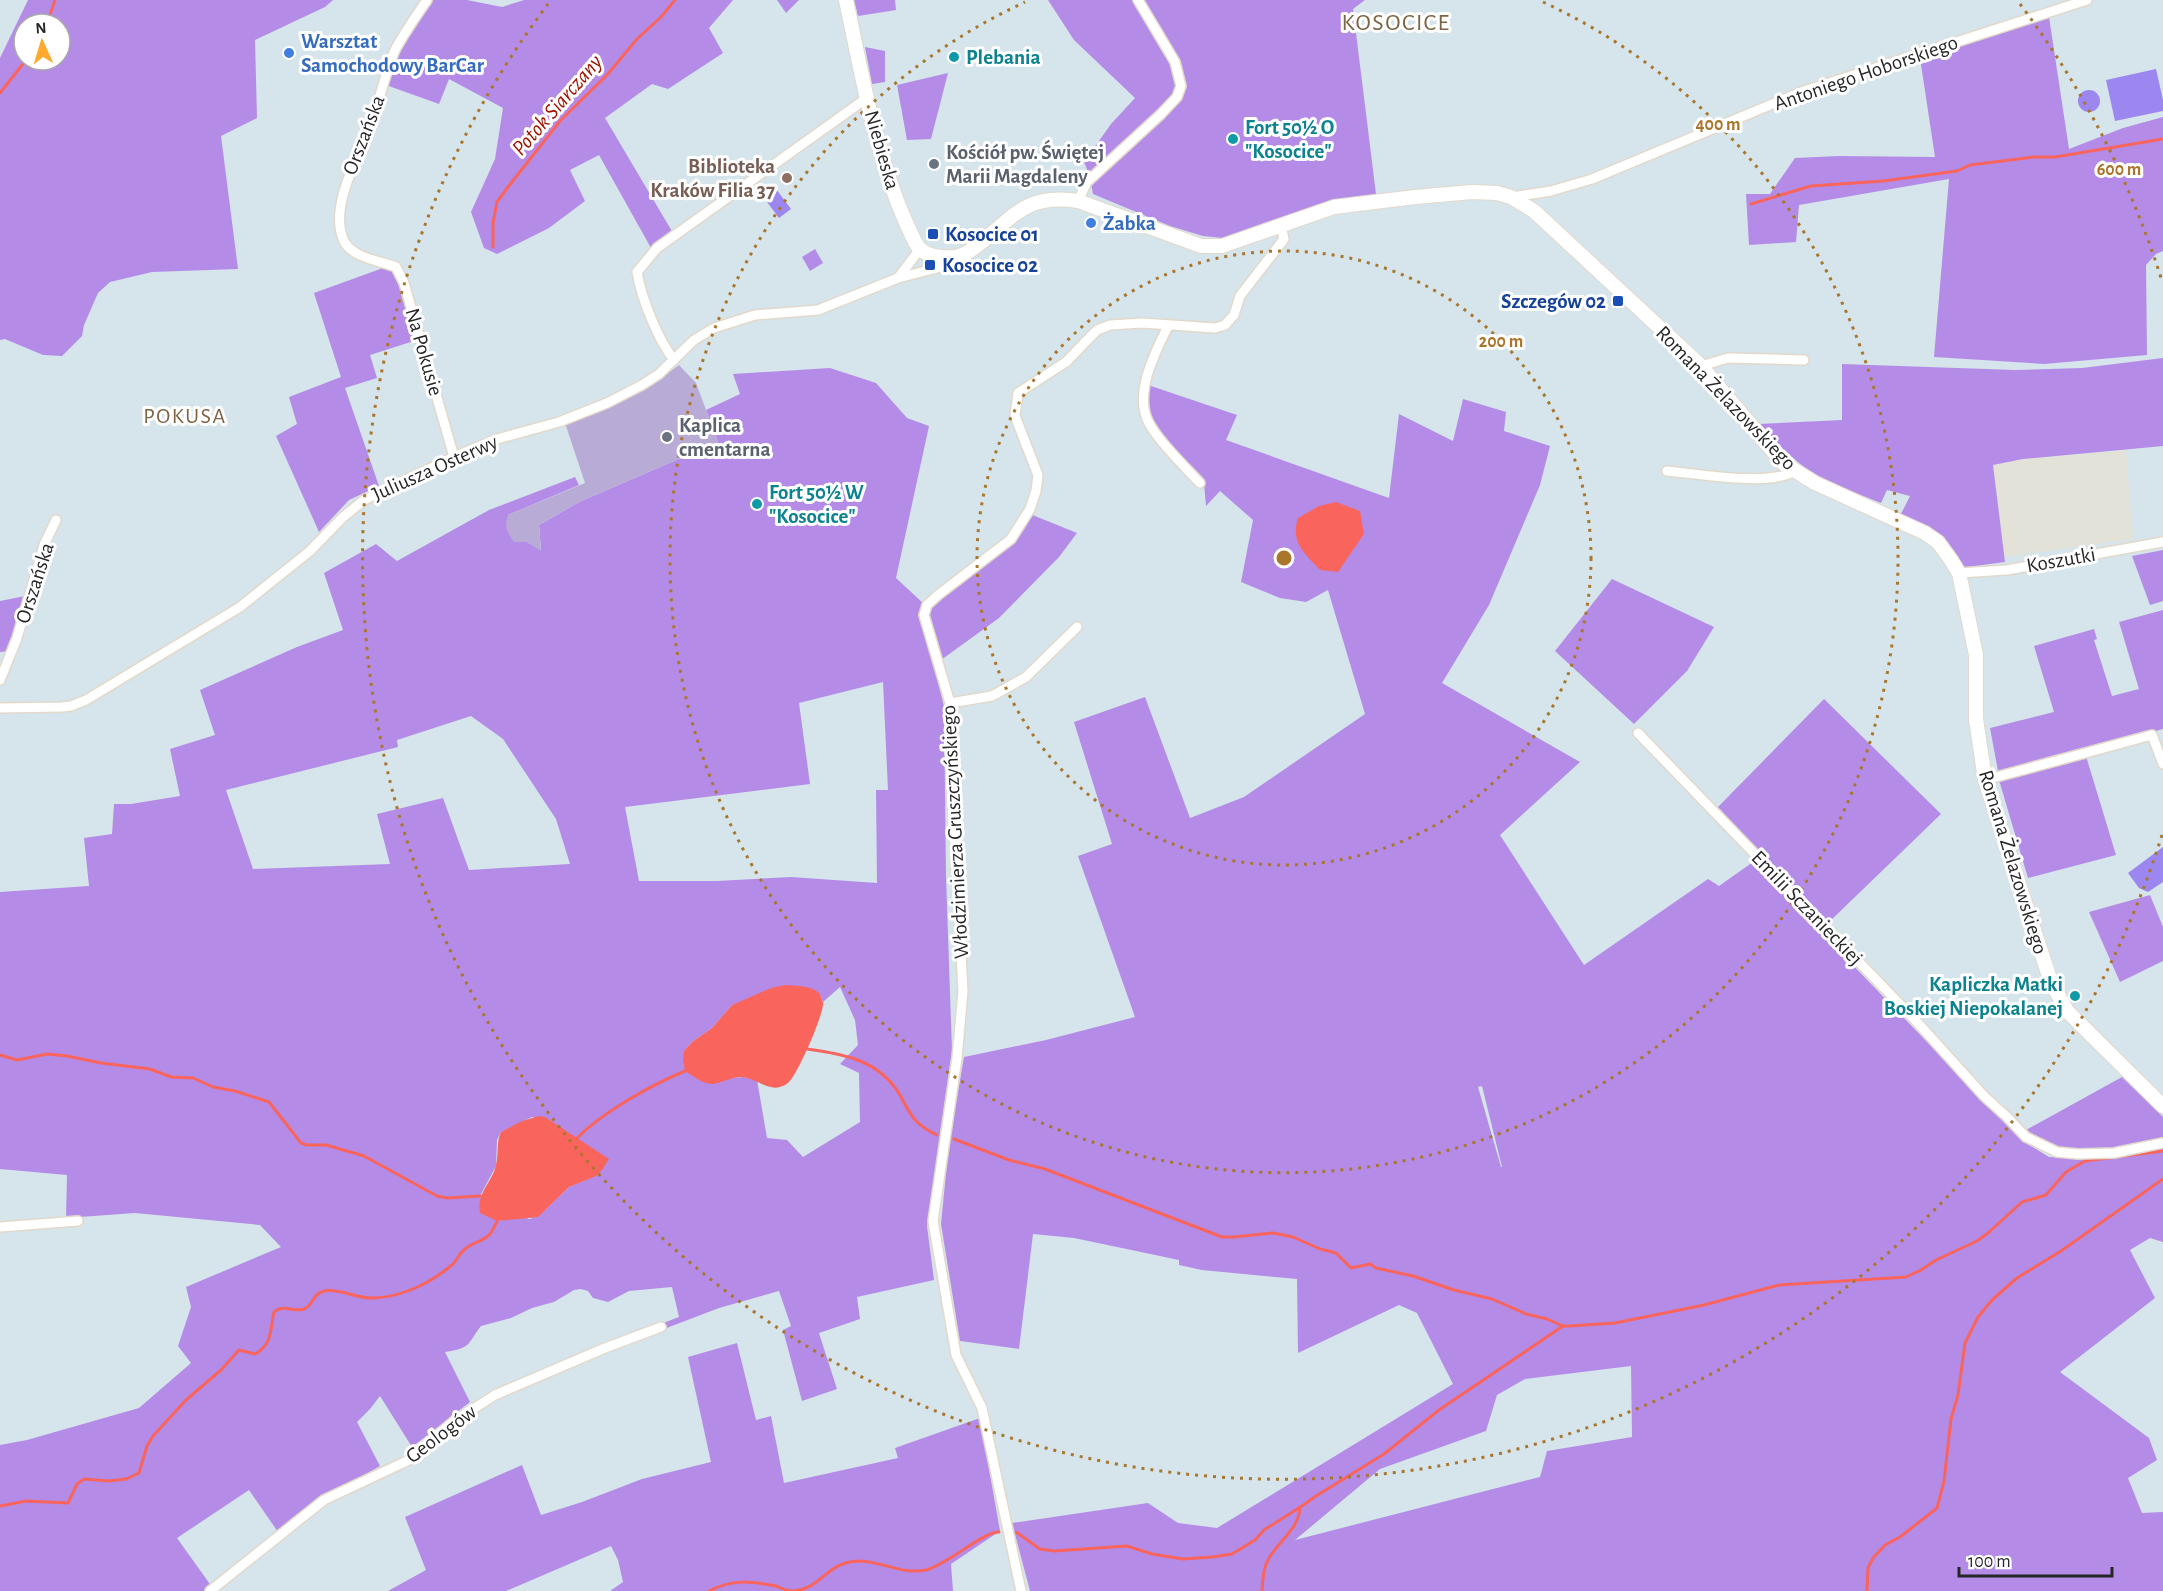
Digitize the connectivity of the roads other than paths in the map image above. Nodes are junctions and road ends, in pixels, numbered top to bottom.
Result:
1 (427, 0) edge
2 (846, 0) edge
3 (1138, 0) edge
4 (2087, 0) edge
5 (867, 99) junction
6 (1511, 197) junction
7 (1078, 201) junction
8 (1281, 226) junction
9 (920, 249) junction
10 (966, 253) junction
11 (378, 260) joint
12 (898, 278) junction
13 (1168, 326) junction
14 (674, 360) junction
15 (1804, 360) dead end
16 (1701, 366) junction
17 (454, 457) junction
18 (1666, 471) dead end
19 (1794, 471) junction
20 (1200, 483) dead end
21 (57, 520) dead end
22 (2163, 542) edge
23 (1959, 573) junction
24 (1077, 627) dead end
25 (0, 680) edge
26 (950, 703) junction
27 (0, 708) edge
28 (1638, 734) dead end
29 (2163, 764) edge
30 (1985, 780) junction
31 (2163, 1106) edge
32 (2163, 1143) edge
33 (78, 1221) dead end
34 (0, 1227) edge
35 (661, 1327) dead end
36 (210, 1591) edge
37 (1021, 1591) edge

1 - 11 street, Orszańska
2 - 5 street, Niebieska
3 - 7 street
4 - 6 street, Antoniego Hoborskiego
5 - 9 street, Niebieska
5 - 14 street
6 - 8 street, Romana Żelazowskiego
6 - 16 street, Romana Żelazowskiego
7 - 8 street, Romana Żelazowskiego
7 - 10 street, Juliusza Osterwy
8 - 13 street, Włodzimierza Gruszczyńskiego
9 - 10 street
9 - 12 street
10 - 12 street, Juliusza Osterwy
11 - 17 street, Na Pokusie
12 - 14 street, Juliusza Osterwy
13 - 20 street
13 - 26 street, Włodzimierza Gruszczyńskiego
14 - 17 street, Juliusza Osterwy
15 - 16 street
16 - 19 street, Romana Żelazowskiego
17 - 27 street, Juliusza Osterwy
18 - 19 street
19 - 23 street, Romana Żelazowskiego
21 - 25 street, Orszańska
22 - 23 street, Koszutki
23 - 30 street, Romana Żelazowskiego
24 - 26 street
26 - 37 street, Włodzimierza Gruszczyńskiego
28 - 32 street, Emilii Sczanieckiej
29 - 30 street
30 - 31 street, Romana Żelazowskiego
33 - 34 street
35 - 36 street, Geologów

